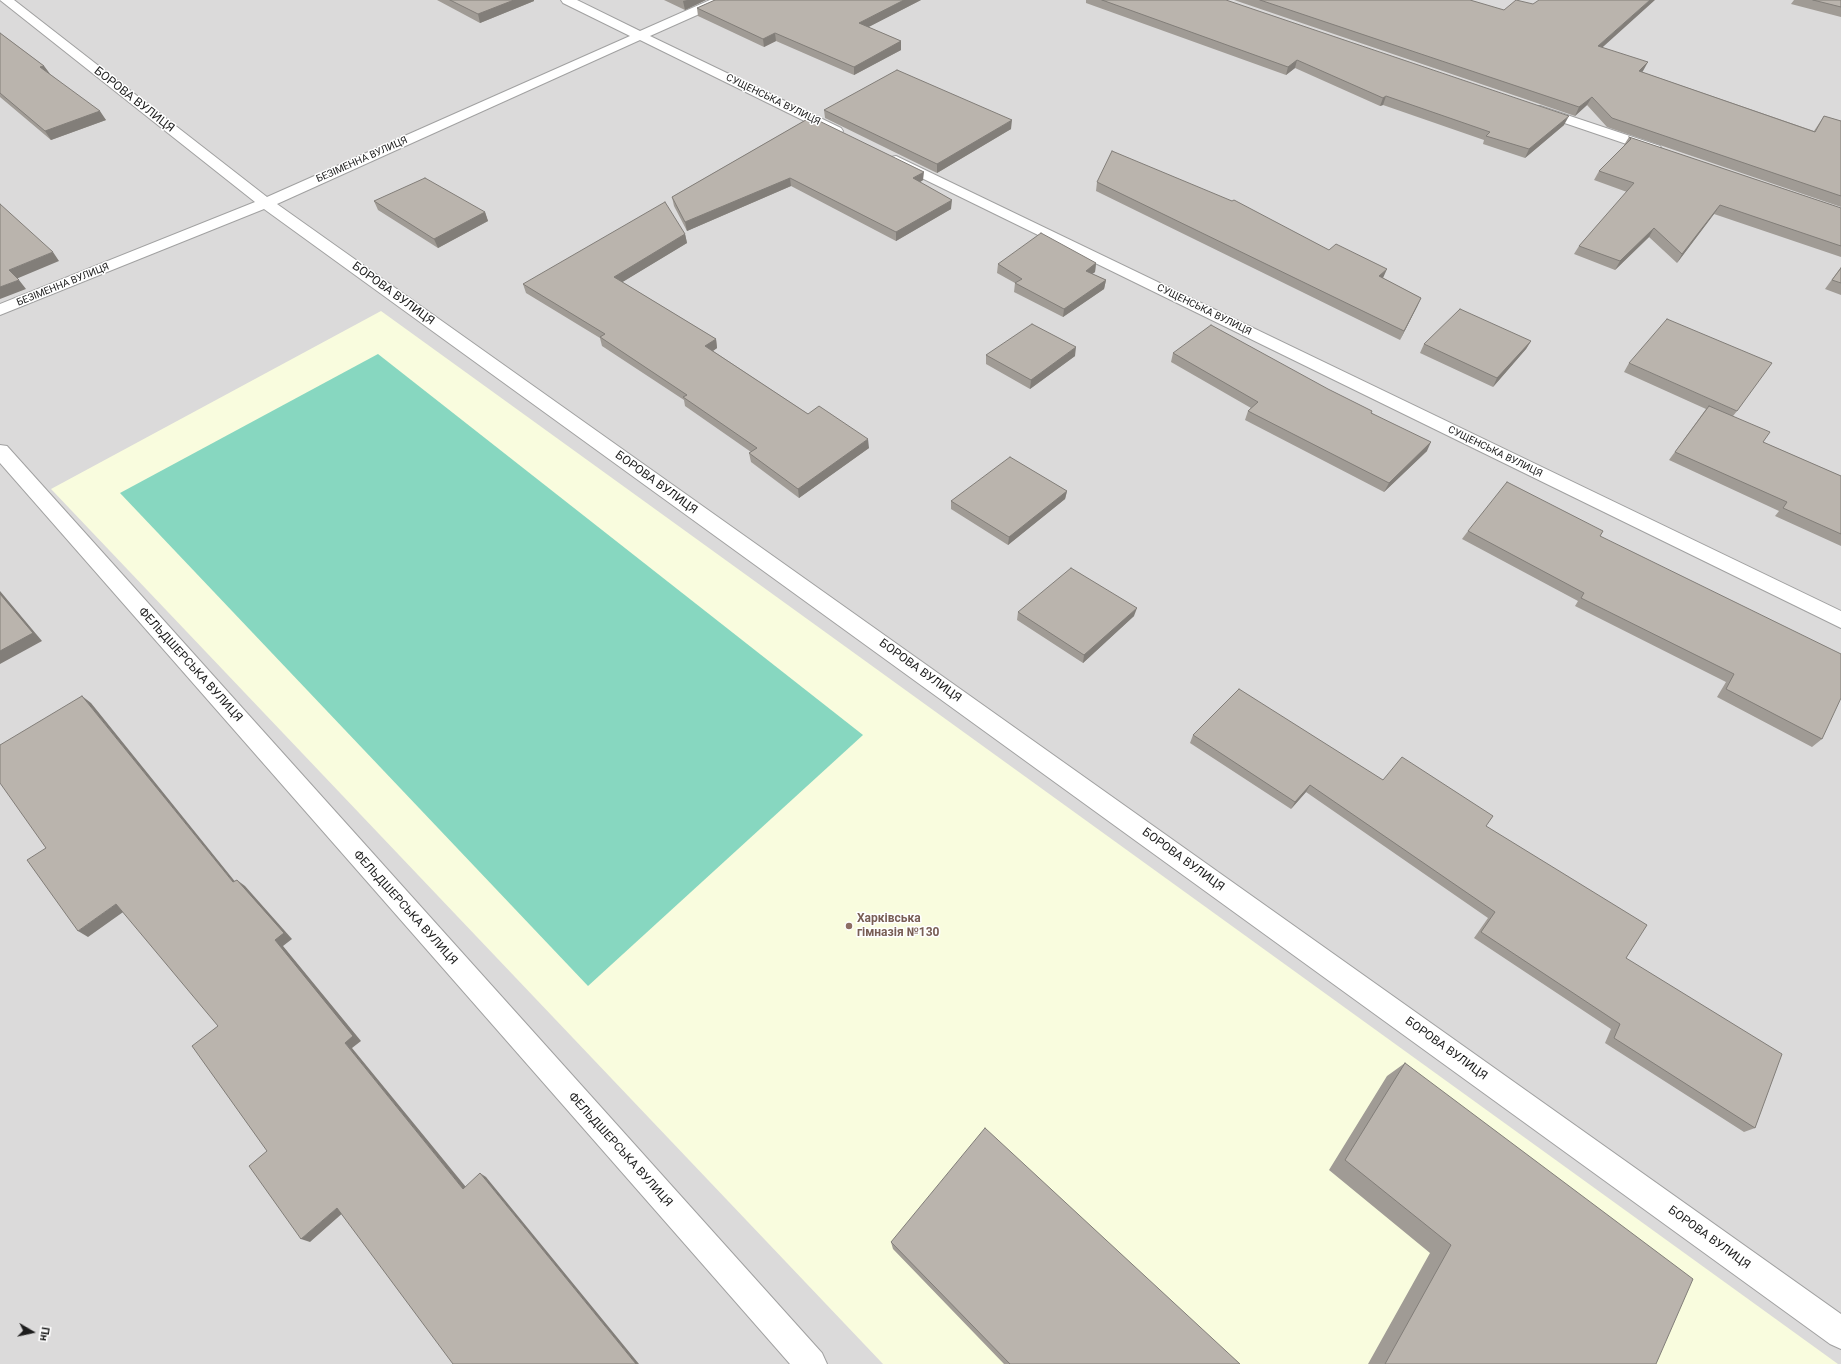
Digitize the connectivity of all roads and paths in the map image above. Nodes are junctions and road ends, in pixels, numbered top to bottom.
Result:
1 (6, 0) edge
2 (567, 0) edge
3 (720, 0) edge
4 (641, 36) junction
5 (1525, 105) edge
6 (849, 138) edge
7 (1668, 154) edge
8 (885, 155) edge
9 (266, 203) junction
10 (0, 310) edge
11 (0, 451) edge
12 (1841, 620) edge
13 (1841, 1333) edge
14 (810, 1364) edge

1 - 9 street, БОРОВА ВУЛИЦЯ
2 - 4 street, СУЩЕНСЬКА ВУЛИЦЯ
3 - 4 street, БЕЗІМЕННА ВУЛИЦЯ
4 - 6 street, СУЩЕНСЬКА ВУЛИЦЯ
4 - 9 street, БЕЗІМЕННА ВУЛИЦЯ
5 - 7 street
8 - 12 street, СУЩЕНСЬКА ВУЛИЦЯ
9 - 10 street, БЕЗІМЕННА ВУЛИЦЯ
9 - 13 street, БОРОВА ВУЛИЦЯ
11 - 14 street, ФЕЛЬДШЕРСЬКА ВУЛИЦЯ

